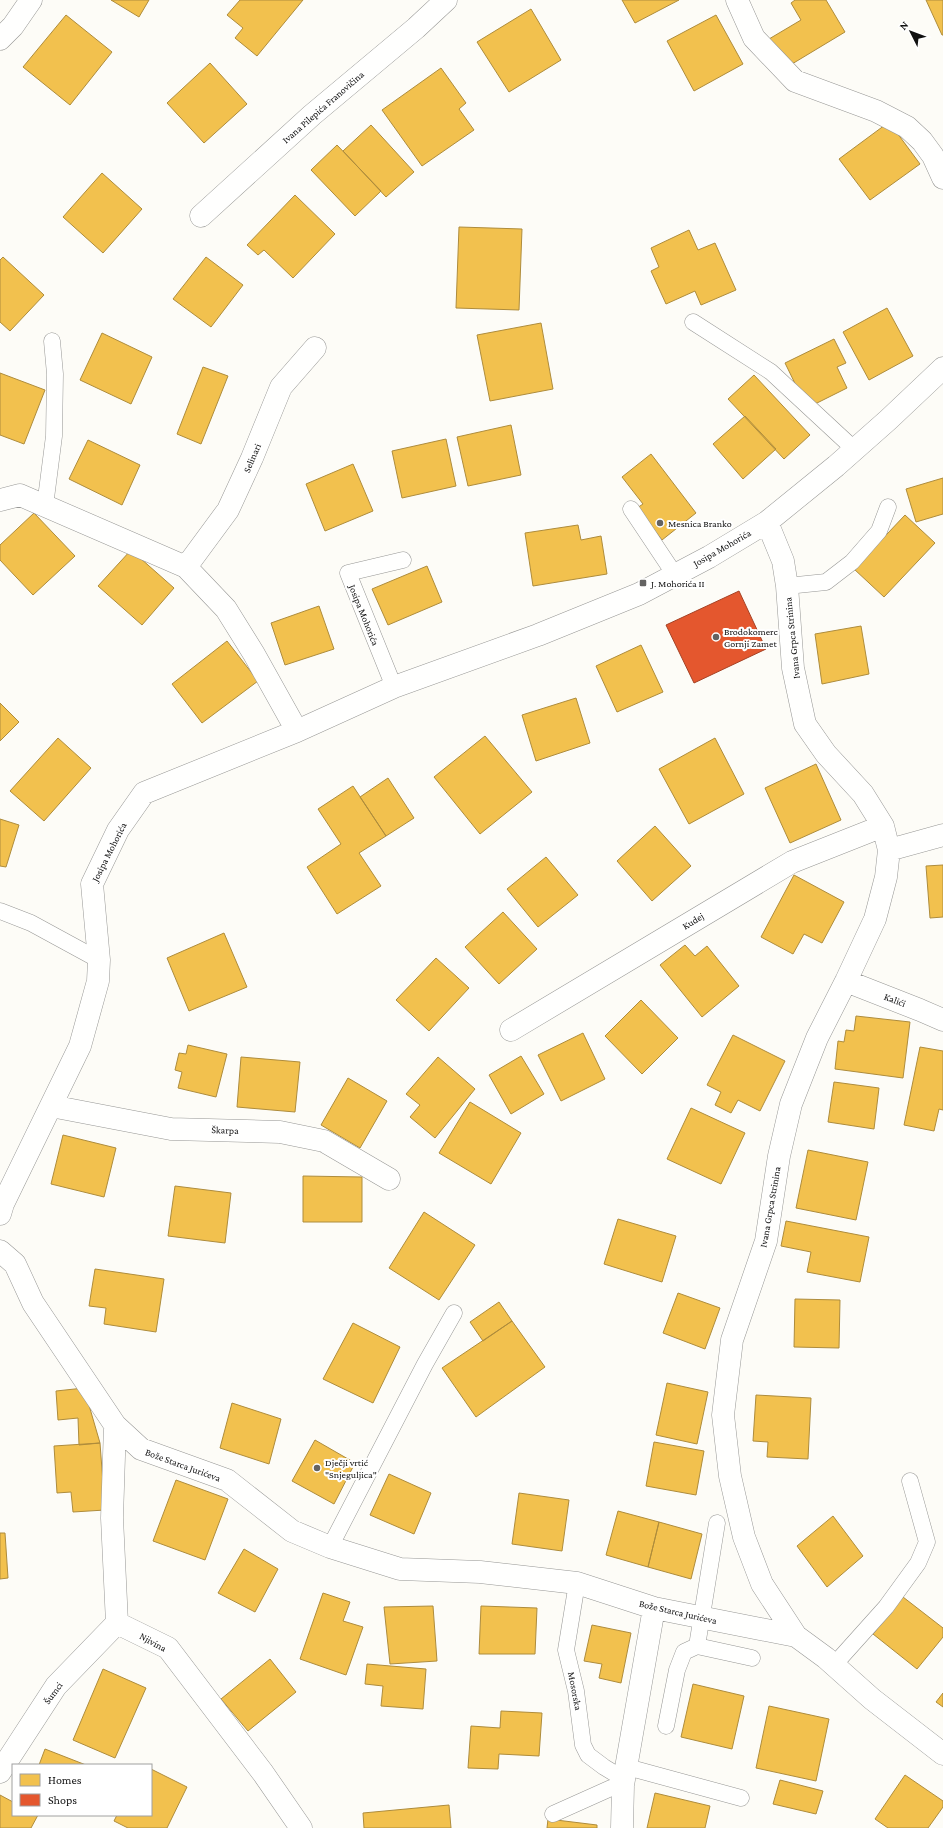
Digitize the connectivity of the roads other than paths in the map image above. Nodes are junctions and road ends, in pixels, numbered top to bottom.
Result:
1 (31, 0) edge
2 (446, 0) edge
3 (737, 0) edge
4 (6, 33) edge
5 (938, 156) edge
6 (943, 178) edge
7 (201, 216) dead end
8 (693, 322) dead end
9 (52, 341) dead end
10 (315, 348) dead end
11 (943, 368) edge
12 (854, 449) junction
13 (0, 500) edge
14 (45, 506) junction
15 (888, 507) dead end
16 (631, 509) dead end
17 (767, 522) junction
18 (403, 560) dead end
19 (186, 567) junction
20 (675, 575) junction
21 (787, 586) junction
22 (394, 688) junction
23 (297, 731) junction
24 (883, 826) junction
25 (943, 835) edge
26 (889, 850) junction
27 (0, 911) edge
28 (99, 960) junction
29 (846, 981) junction
30 (943, 1020) edge
31 (511, 1030) dead end
32 (51, 1106) junction
33 (389, 1179) dead end
34 (1, 1207) edge
35 (0, 1251) edge
36 (454, 1313) dead end
37 (115, 1425) junction
38 (910, 1481) dead end
39 (717, 1523) dead end
40 (330, 1547) junction
41 (577, 1583) junction
42 (654, 1608) junction
43 (702, 1618) junction
44 (117, 1623) junction
45 (796, 1636) junction
46 (697, 1646) junction
47 (752, 1658) dead end
48 (834, 1664) junction
49 (666, 1726) dead end
50 (943, 1754) edge
51 (0, 1772) edge
52 (625, 1777) junction
53 (742, 1798) dead end
54 (553, 1814) dead end
55 (301, 1828) edge
56 (622, 1828) edge

1 - 4 street
2 - 7 street, Ivana Pilepića Franovičina
3 - 5 street
5 - 6 street
8 - 12 lane
9 - 14 lane
10 - 19 street, Selinari
11 - 12 street, Josipa Mohorića
12 - 17 street, Josipa Mohorića
13 - 14 street
14 - 19 street
15 - 21 lane
16 - 20 lane
17 - 20 street, Josipa Mohorića
17 - 21 street, Ivana Grpca Strinina
18 - 22 lane, Josipa Mohorića
19 - 23 street
20 - 22 street, Josipa Mohorića
21 - 24 street, Ivana Grpca Strinina
22 - 23 street, Josipa Mohorića
23 - 28 street, Josipa Mohorića
24 - 26 street, Ivana Grpca Strinina
24 - 31 street, Kudej
25 - 26 street
26 - 29 street, Ivana Grpca Strinina
27 - 28 lane
28 - 32 street, Josipa Mohorića
29 - 30 street, Kalići
29 - 45 street, Ivana Grpca Strinina
32 - 33 street, Škarpa
32 - 34 street, Josipa Mohorića
35 - 37 street, Bože Starca Jurićeva
36 - 40 lane
37 - 40 street, Bože Starca Jurićeva
37 - 44 street
38 - 48 lane
39 - 43 lane
40 - 41 street, Bože Starca Jurićeva
41 - 42 street, Bože Starca Jurićeva
41 - 52 lane, Mosorska
42 - 43 street, Bože Starca Jurićeva
42 - 52 street
43 - 45 street, Bože Starca Jurićeva
43 - 46 lane
44 - 51 street, Šumci
44 - 55 street, Njivina
45 - 48 street, Bože Starca Jurićeva
46 - 47 lane
46 - 49 lane
48 - 50 street, Bože Starca Jurićeva
52 - 53 lane, Mosorska
52 - 54 lane
52 - 56 street

